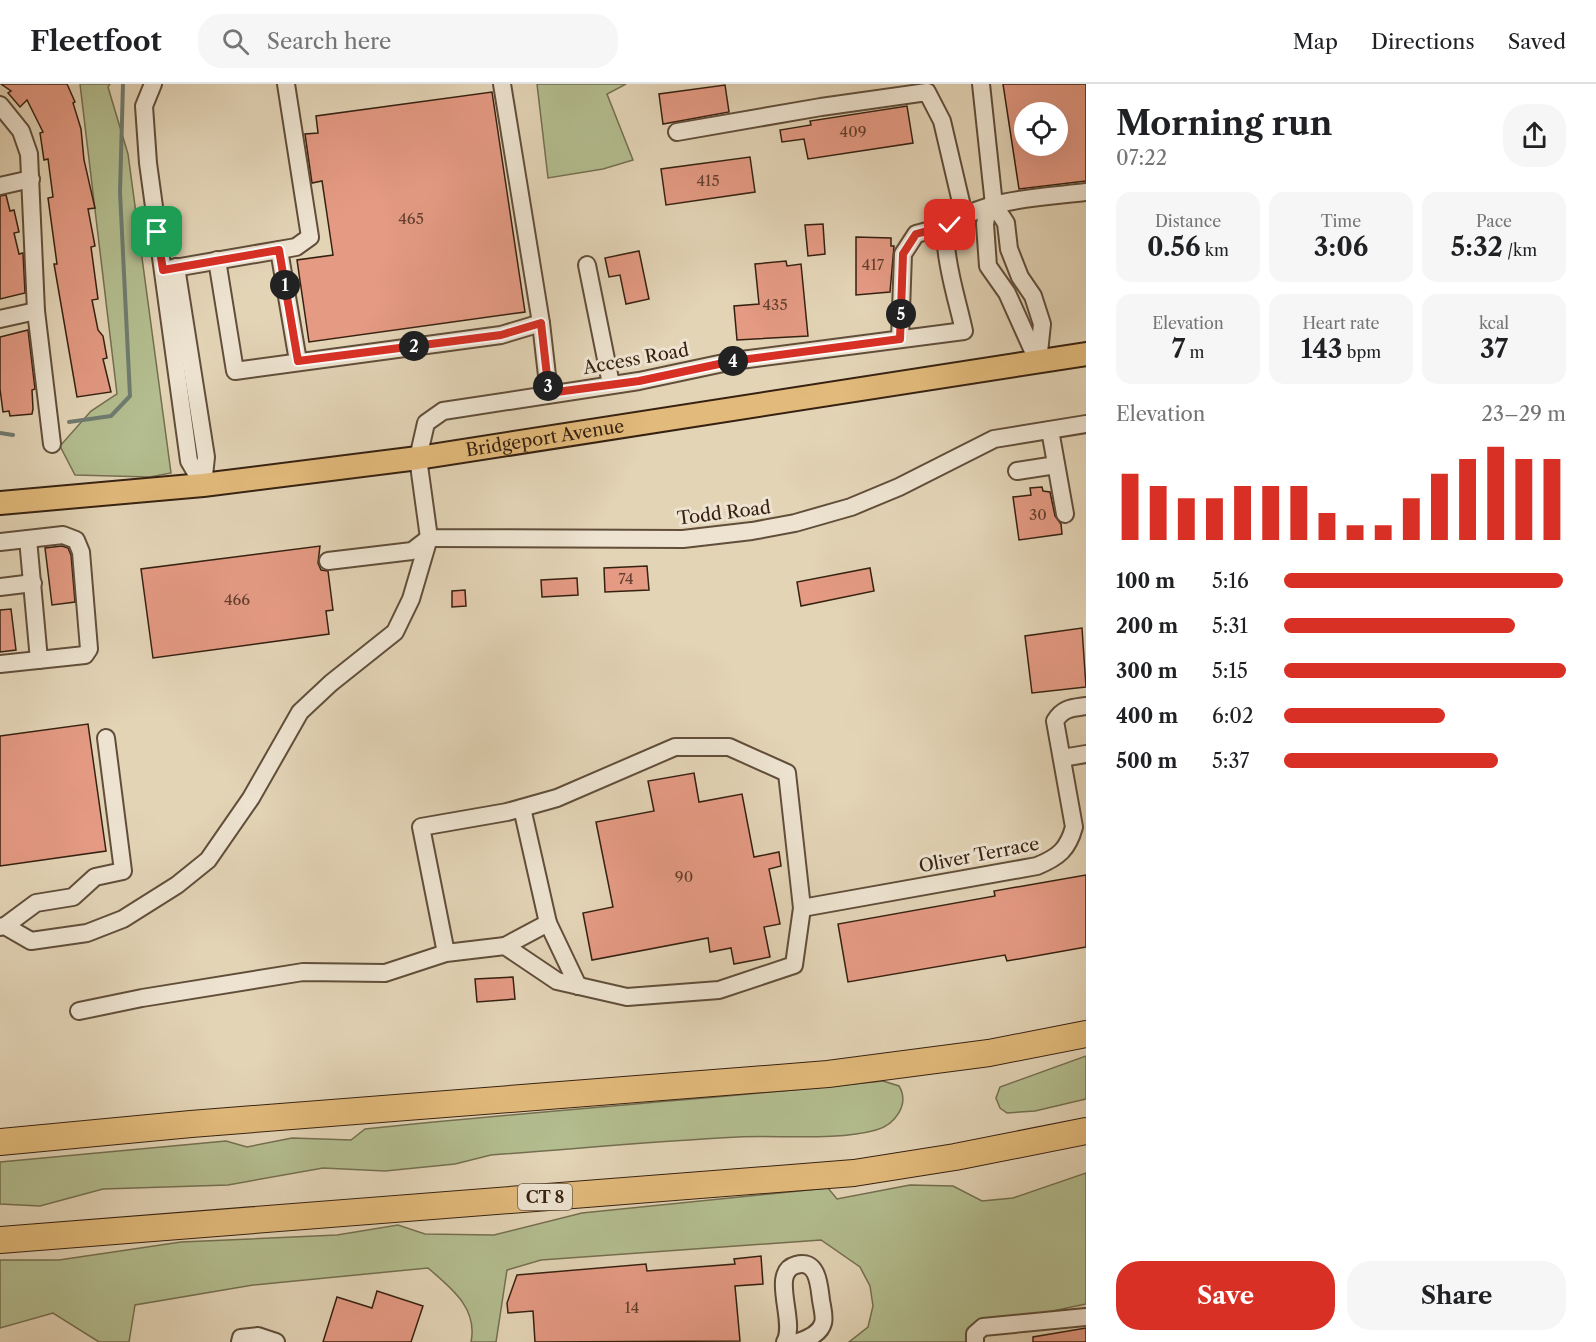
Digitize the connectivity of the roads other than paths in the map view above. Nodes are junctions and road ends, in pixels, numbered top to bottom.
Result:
1 (153, 84) edge
2 (286, 84) edge
3 (502, 84) edge
4 (981, 84) edge
5 (0, 105) edge
6 (676, 132) dead end
7 (31, 179) junction
8 (0, 186) edge
9 (1086, 192) edge
10 (994, 205) junction
11 (964, 215) junction
12 (950, 225) junction
13 (279, 250) junction
14 (217, 260) junction
15 (587, 265) dead end
16 (169, 268) junction
17 (36, 311) junction
18 (0, 319) edge
19 (541, 323) junction
20 (900, 339) junction
21 (1086, 354) edge
22 (298, 361) junction
23 (1038, 362) junction
24 (611, 384) junction
25 (549, 393) junction
26 (1086, 424) edge
27 (1050, 430) junction
28 (52, 444) dead end
29 (418, 458) junction
30 (1056, 465) junction
31 (1017, 471) dead end
32 (203, 485) junction
33 (0, 503) edge
34 (1065, 514) dead end
35 (429, 538) junction
36 (28, 539) junction
37 (0, 542) edge
38 (328, 561) dead end
39 (33, 583) junction
40 (0, 587) edge
41 (0, 656) edge
42 (39, 660) junction
43 (21, 662) junction
44 (0, 664) edge
45 (1086, 706) edge
46 (106, 738) dead end
47 (1086, 754) edge
48 (1062, 758) junction
49 (522, 808) junction
50 (802, 908) junction
51 (548, 923) junction
52 (3, 926) edge
53 (505, 946) junction
54 (446, 953) junction
55 (578, 986) junction
56 (79, 1011) dead end
57 (1086, 1034) edge
58 (1086, 1131) edge
59 (0, 1142) edge
60 (0, 1239) edge
61 (1086, 1317) edge
62 (240, 1342) edge
63 (276, 1342) edge
64 (785, 1342) edge
65 (798, 1342) edge
66 (975, 1342) edge

1 - 16 street
2 - 13 street
3 - 19 street
4 - 10 street
5 - 7 street
6 - 11 street
7 - 8 street
7 - 17 street
9 - 10 street
10 - 11 street
10 - 23 street
10 - 23 street
11 - 12 street
12 - 20 street
12 - 20 street, Access Road
13 - 14 street
13 - 22 street
14 - 16 street
14 - 22 street
15 - 24 street
16 - 32 street
17 - 18 street
17 - 28 street
19 - 22 street
19 - 25 street
20 - 24 street, Access Road
21 - 23 main road, Bridgeport Avenue
23 - 29 main road, Bridgeport Avenue
24 - 25 street, Access Road
25 - 29 street, Access Road
26 - 27 street, Todd Road
27 - 30 street
27 - 35 street, Todd Road
29 - 32 main road, Bridgeport Avenue
29 - 35 street
30 - 31 street
30 - 34 street
32 - 33 main road, Bridgeport Avenue
35 - 38 street
35 - 52 street
36 - 37 street
36 - 39 street
36 - 42 street
39 - 40 street
39 - 42 street
41 - 43 street
42 - 43 street
43 - 44 street
45 - 48 street, Oliver Terrace
46 - 52 street
47 - 48 street
48 - 50 street, Oliver Terrace
49 - 50 street
49 - 51 street
49 - 54 street
50 - 55 street
51 - 53 street
51 - 55 street
53 - 54 street
53 - 55 street
54 - 56 street
57 - 59 highway
58 - 60 highway, CT 8
61 - 66 street
62 - 63 street
64 - 65 street

